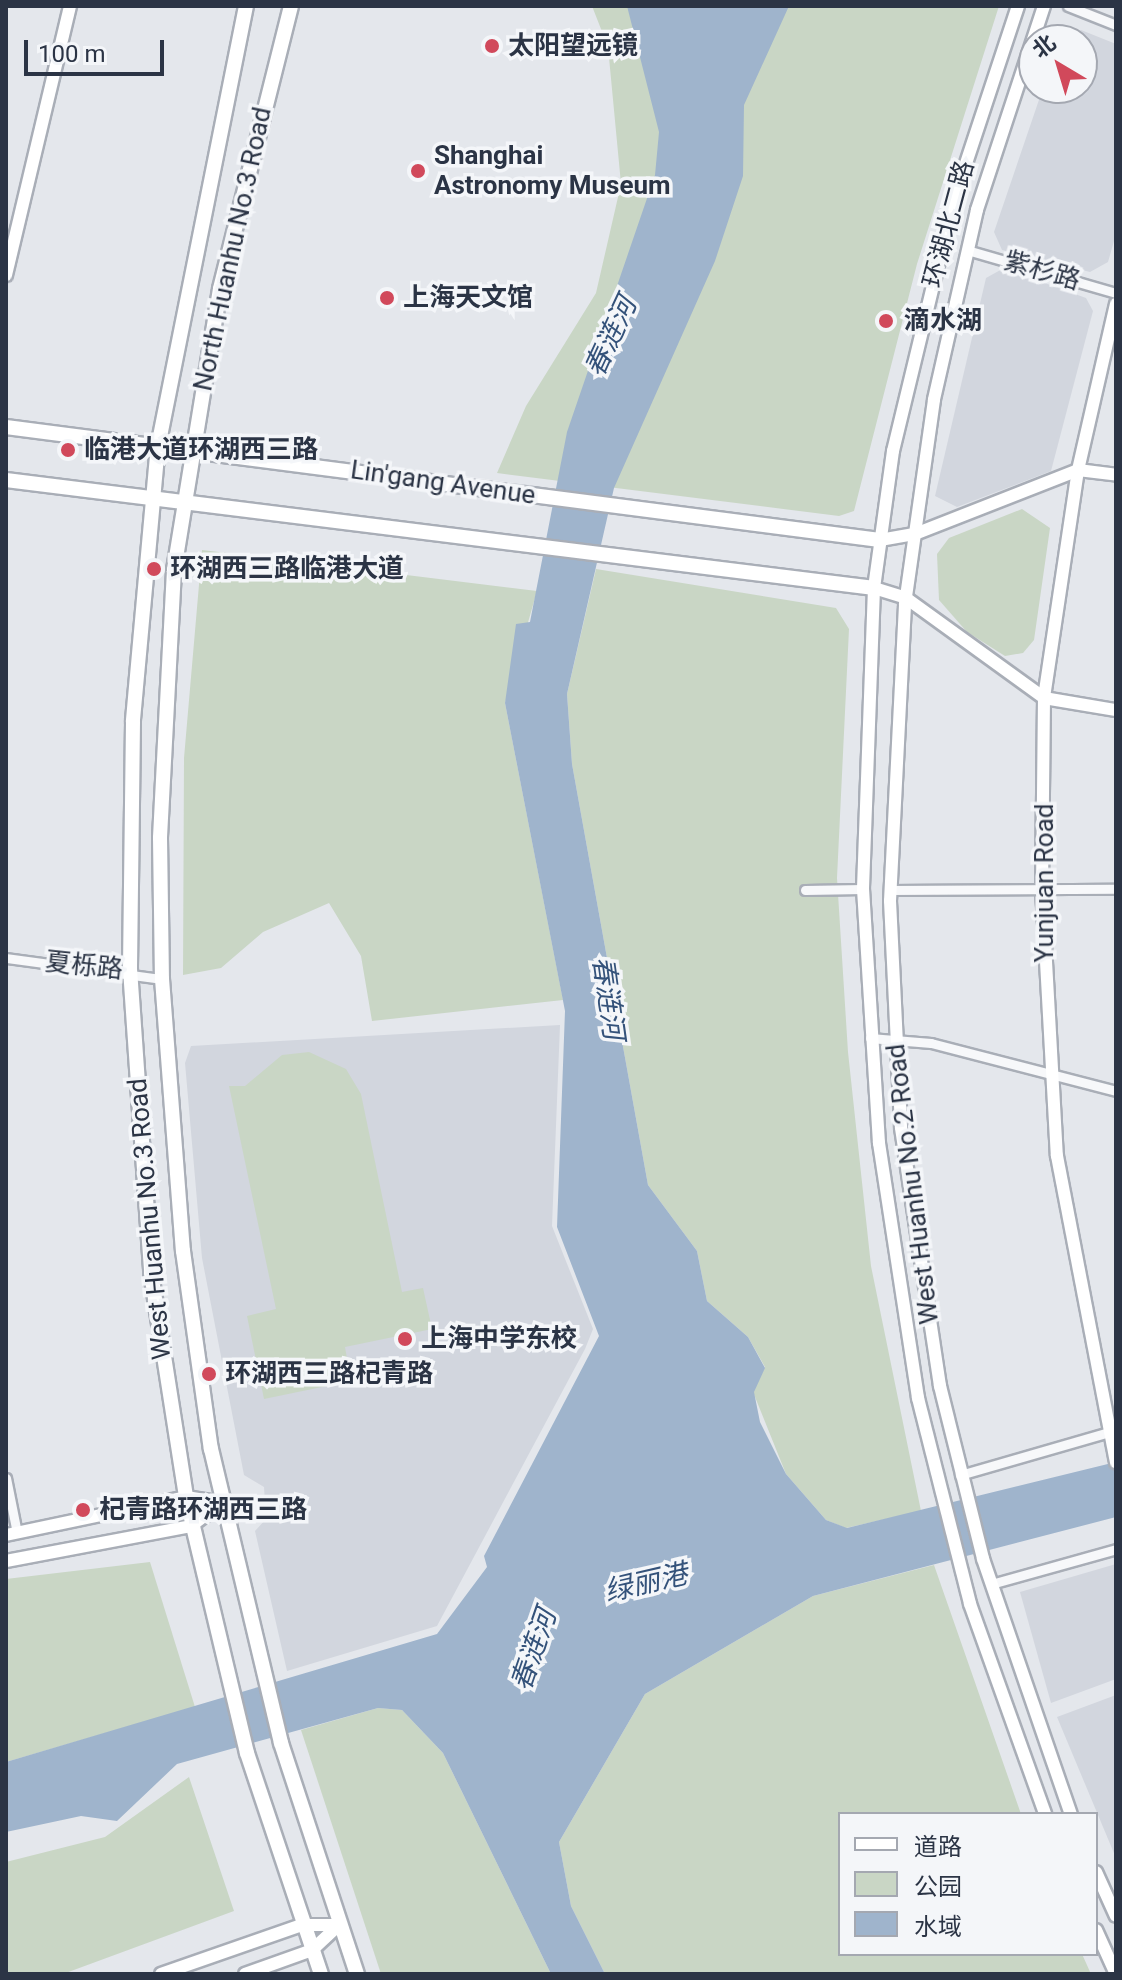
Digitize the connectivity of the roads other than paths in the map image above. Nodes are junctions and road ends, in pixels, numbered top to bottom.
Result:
1 (70, 6) edge
2 (246, 6) edge
3 (291, 6) edge
4 (1018, 6) edge
5 (1044, 6) edge
6 (1068, 6) edge
7 (1116, 25) edge
8 (967, 250) junction
9 (6, 275) edge
10 (1116, 293) edge
11 (1116, 304) edge
12 (6, 427) edge
13 (158, 445) junction
14 (192, 448) junction
15 (1078, 470) junction
16 (1116, 475) edge
17 (6, 480) edge
18 (152, 497) junction
19 (184, 500) junction
20 (915, 534) junction
21 (880, 540) junction
22 (874, 588) junction
23 (906, 598) junction
24 (1044, 698) junction
25 (1116, 710) edge
26 (863, 889) junction
27 (1116, 889) edge
28 (805, 890) dead end
29 (890, 890) junction
30 (1042, 890) junction
31 (6, 958) edge
32 (130, 969) junction
33 (162, 979) junction
34 (895, 1035) junction
35 (870, 1038) junction
36 (1050, 1071) junction
37 (1116, 1091) edge
38 (1112, 1431) edge
39 (1116, 1460) edge
40 (960, 1475) junction
41 (6, 1478) edge
42 (186, 1497) junction
43 (222, 1503) junction
44 (191, 1526) junction
45 (11, 1534) edge
46 (1116, 1549) edge
47 (6, 1561) edge
48 (991, 1584) junction
49 (1044, 1812) edge
50 (1070, 1812) edge
51 (1098, 1876) edge
52 (1116, 1916) edge
53 (302, 1925) junction
54 (339, 1925) junction
55 (1098, 1933) edge
56 (312, 1950) junction
57 (1112, 1953) edge
58 (161, 1974) edge
59 (245, 1974) edge
60 (321, 1974) edge
61 (357, 1974) edge
62 (1116, 1974) edge

1 - 9 main road
2 - 13 main road, North Huanhu No.3 Road
3 - 14 main road, North Huanhu No.3 Road
4 - 21 main road, 环湖北二路
5 - 8 main road, 环湖北二路
6 - 7 street
8 - 10 street, 紫杉路
8 - 20 main road, 环湖北二路
11 - 15 main road, Yunjuan Road
12 - 13 main road, Lin'gang Avenue
13 - 14 main road, Lin'gang Avenue
13 - 18 main road, West Huanhu No.3 Road
14 - 19 main road, West Huanhu No.3 Road
14 - 21 main road, Lin'gang Avenue
15 - 16 main road
15 - 20 main road
15 - 24 main road, Yunjuan Road
17 - 18 main road, Lin'gang Avenue
18 - 19 main road, Lin'gang Avenue
18 - 32 main road, West Huanhu No.3 Road
19 - 22 main road, Lin'gang Avenue
19 - 33 main road, West Huanhu No.3 Road
20 - 21 main road
20 - 23 main road, West Huanhu No.2 Road
21 - 22 main road, West Huanhu No.2 Road
22 - 23 main road
22 - 26 main road, West Huanhu No.2 Road
23 - 24 main road
23 - 29 main road, West Huanhu No.2 Road
24 - 25 main road
24 - 30 main road, Yunjuan Road
26 - 28 street
26 - 35 main road, West Huanhu No.2 Road
27 - 30 street
29 - 30 street
29 - 34 main road, West Huanhu No.2 Road
30 - 36 main road, Yunjuan Road
31 - 32 street, 夏栎路
32 - 33 street, 夏栎路
32 - 42 main road, West Huanhu No.3 Road
33 - 43 main road, West Huanhu No.3 Road
34 - 35 street
34 - 36 street
34 - 40 main road, West Huanhu No.2 Road
35 - 49 main road, West Huanhu No.2 Road
36 - 37 street
36 - 38 main road, Yunjuan Road
38 - 39 main road, Yunjuan Road
38 - 40 street
40 - 48 main road, West Huanhu No.2 Road
41 - 45 street
42 - 43 main road
42 - 44 main road, West Huanhu No.3 Road
42 - 45 main road
43 - 44 main road
43 - 54 main road, West Huanhu No.3 Road
44 - 47 main road
44 - 53 main road, West Huanhu No.3 Road
46 - 48 street
48 - 50 main road, West Huanhu No.2 Road
51 - 52 main road
53 - 54 main road
53 - 56 main road, West Huanhu No.3 Road
53 - 58 main road
54 - 56 main road
54 - 61 main road, West Huanhu No.3 Road
55 - 57 main road
56 - 59 main road
56 - 60 main road, West Huanhu No.3 Road
57 - 62 main road

